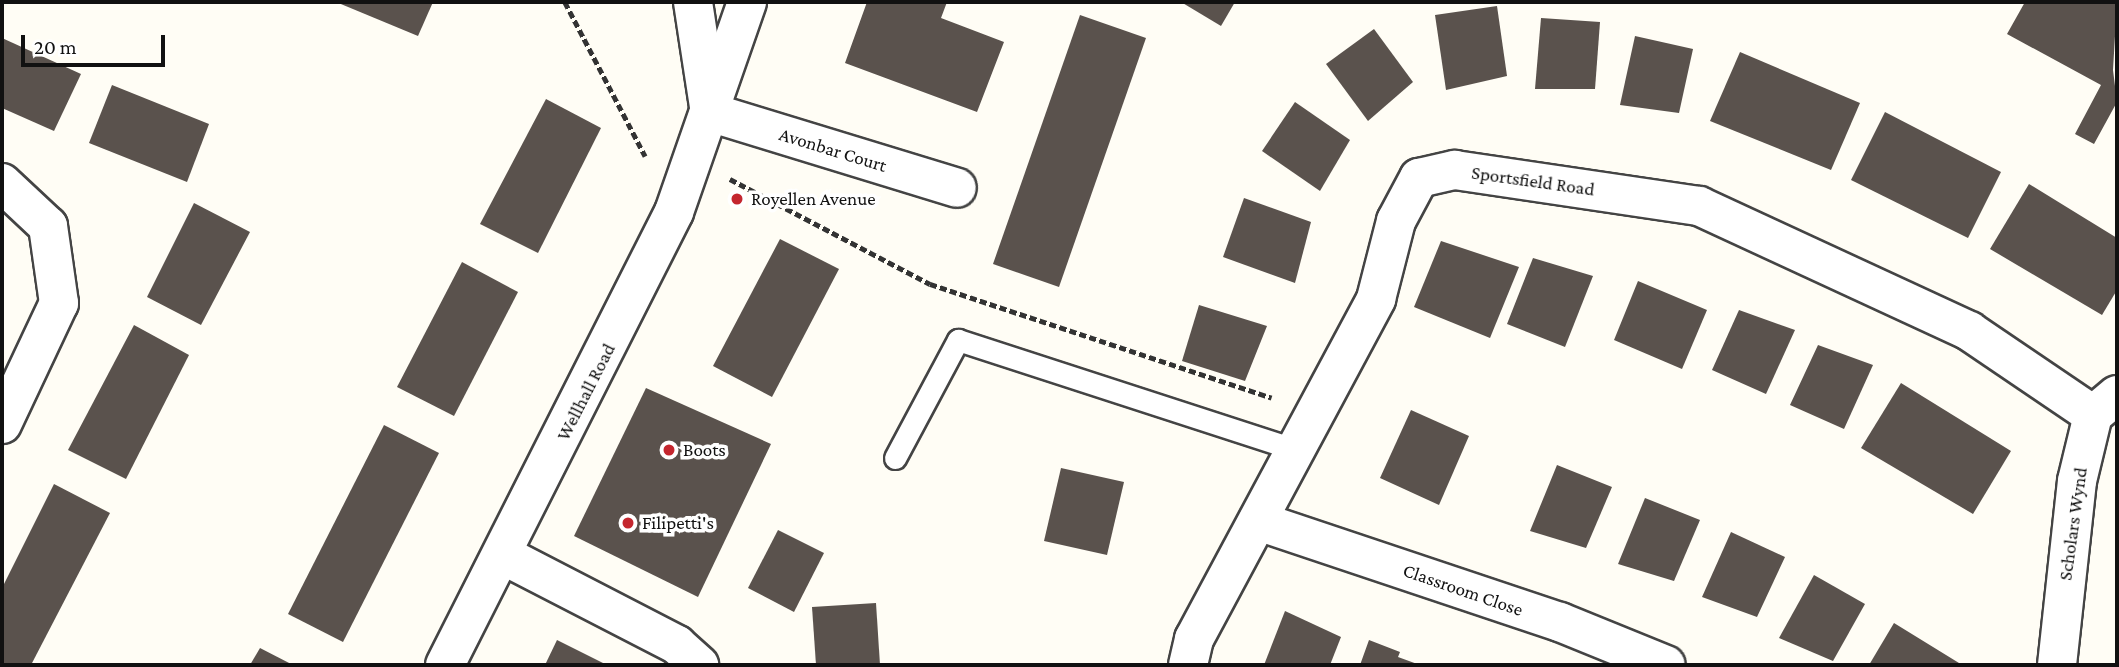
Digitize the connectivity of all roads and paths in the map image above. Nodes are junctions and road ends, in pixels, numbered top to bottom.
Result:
1 (565, 2) edge
2 (693, 2) edge
3 (747, 2) edge
4 (709, 112) junction
5 (695, 161) junction
6 (2, 183) edge
7 (957, 188) dead end
8 (674, 212) junction
9 (2105, 405) edge
10 (1313, 412) junction
11 (2, 424) edge
12 (1294, 449) junction
13 (895, 458) dead end
14 (1258, 521) junction
15 (503, 555) junction
16 (446, 665) edge
17 (699, 665) edge
18 (1188, 665) edge
19 (1666, 665) edge
20 (2057, 665) edge

1 - 8 path
2 - 4 street, Wellhall Road
3 - 4 street, Wellhall Road
4 - 5 street, Wellhall Road
4 - 7 street, Avonbar Court
5 - 8 street, Wellhall Road
5 - 10 path
6 - 11 street
8 - 15 street, Wellhall Road
9 - 10 street, Sportsfield Road
9 - 20 street, Scholars Wynd
10 - 12 street, Sportsfield Road
12 - 13 lane
12 - 14 street, Sportsfield Road
14 - 18 street, Sportsfield Road
14 - 19 street, Classroom Close
15 - 16 street, Wellhall Road
15 - 17 street

